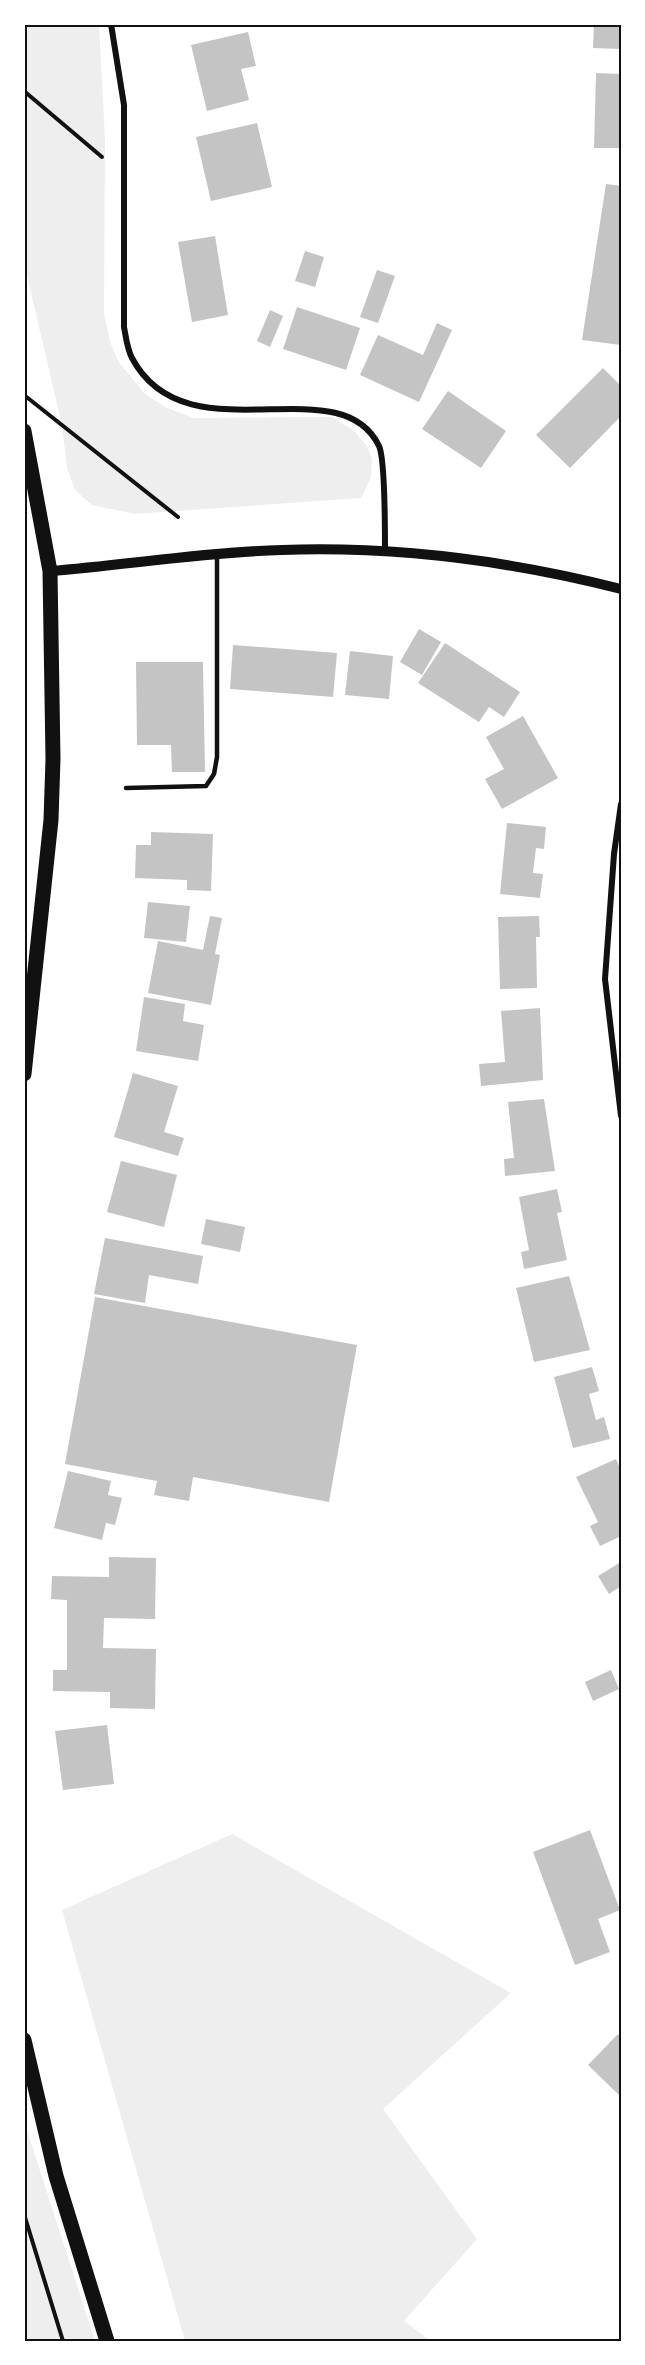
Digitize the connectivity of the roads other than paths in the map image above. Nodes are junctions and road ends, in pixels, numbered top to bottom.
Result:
1 (111, 24) edge
2 (24, 431) edge
3 (386, 551) junction
4 (217, 553) junction
5 (50, 572) junction
6 (621, 589) edge
7 (126, 788) dead end
8 (621, 804) edge
9 (24, 1074) edge
10 (621, 1116) edge
11 (24, 2040) edge
12 (107, 2341) edge

1 - 3 street
2 - 5 main road
3 - 4 street
3 - 6 street
4 - 5 street
4 - 7 lane
5 - 9 main road
8 - 10 street
11 - 12 main road

